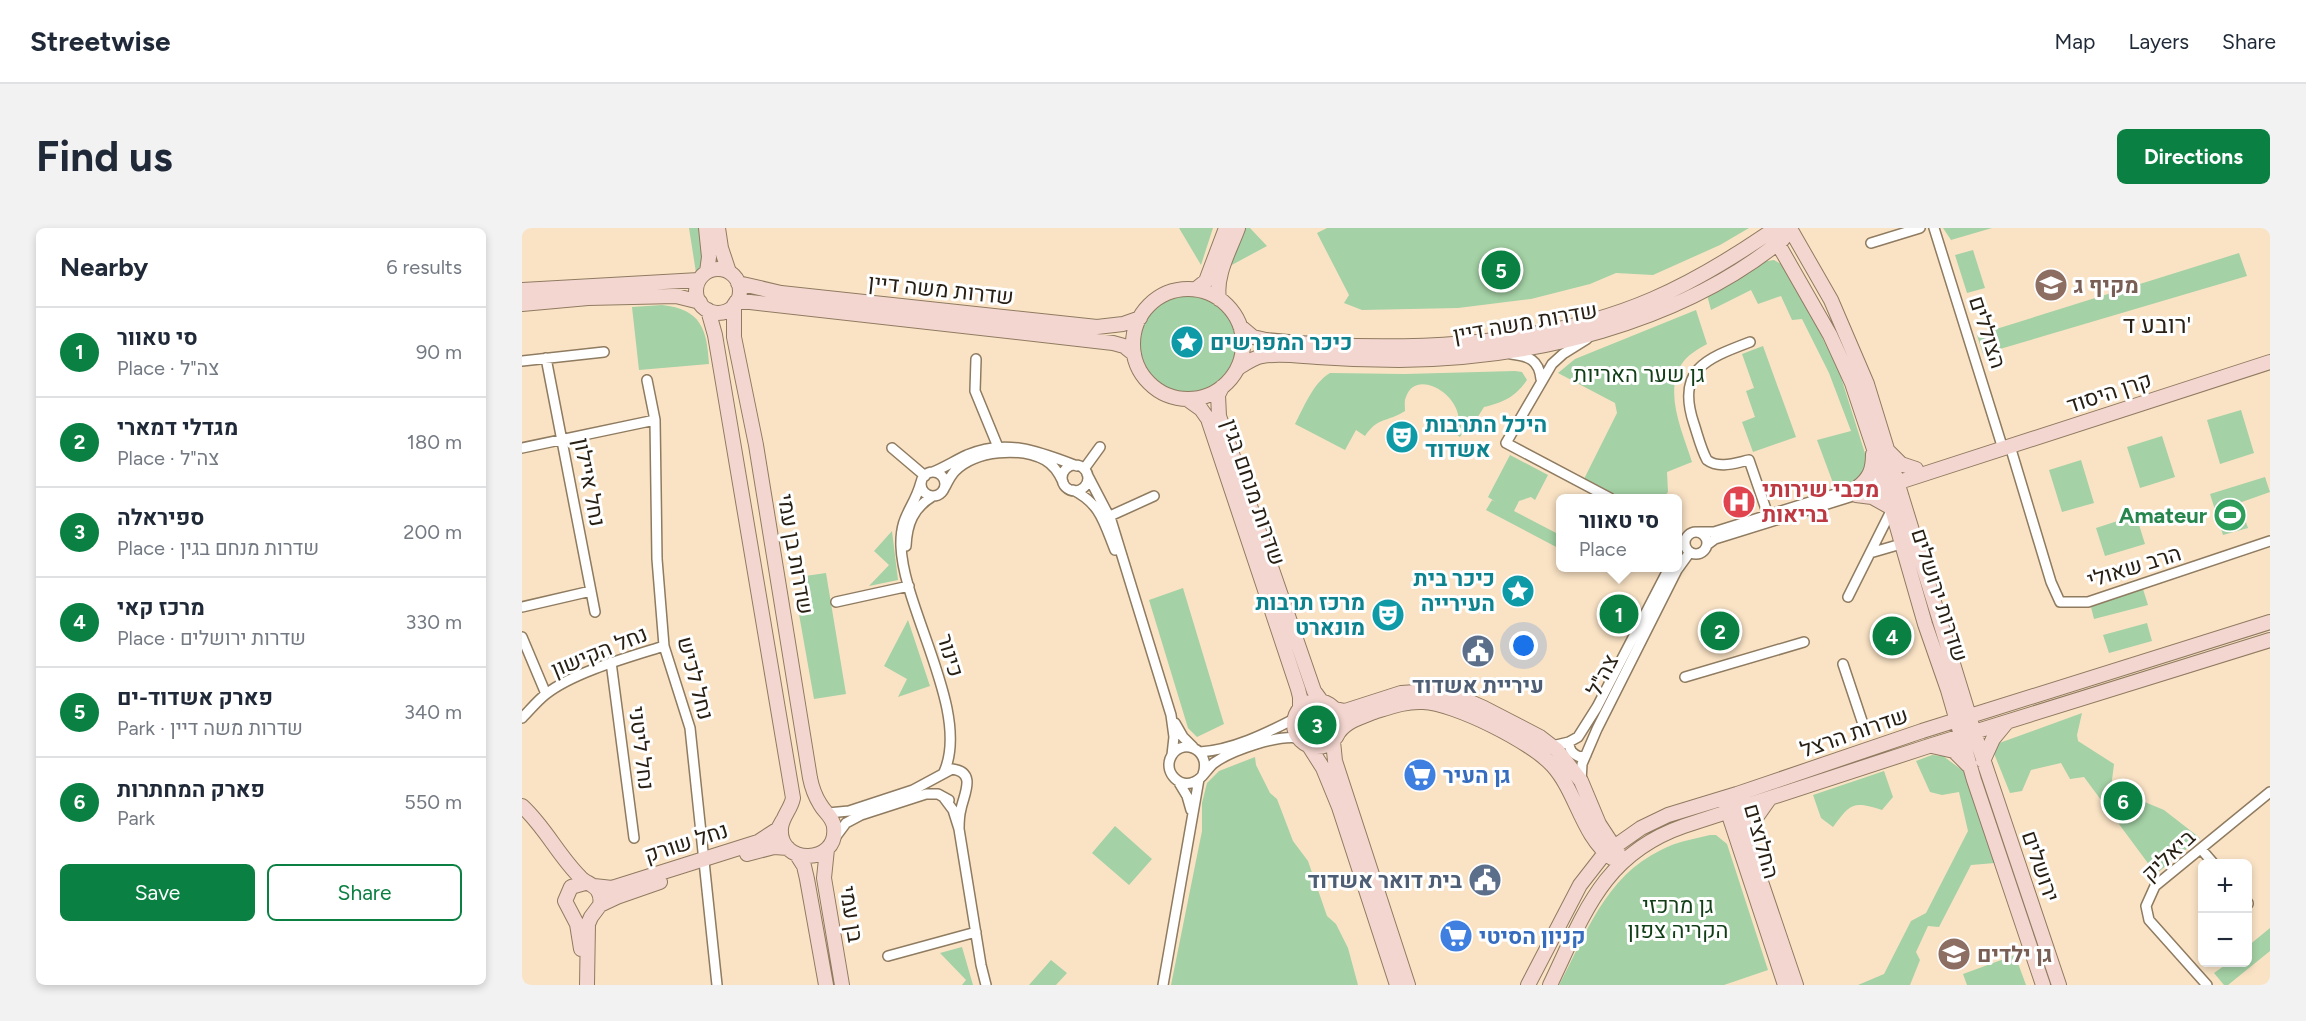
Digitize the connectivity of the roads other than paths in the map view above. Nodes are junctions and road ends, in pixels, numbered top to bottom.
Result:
1 (706, 228) edge
2 (718, 228) edge
3 (1226, 228) edge
4 (1238, 228) edge
5 (1777, 228) edge
6 (1920, 228) edge
7 (1934, 228) edge
8 (1797, 230) edge
9 (1778, 243) junction
10 (1871, 243) dead end
11 (1751, 262) junction
12 (1794, 270) junction
13 (703, 276) junction
14 (734, 277) junction
15 (522, 290) edge
16 (1196, 290) junction
17 (1219, 298) junction
18 (522, 304) edge
19 (735, 304) junction
20 (704, 306) junction
21 (1140, 318) junction
22 (1240, 326) junction
23 (1596, 333) junction
24 (1750, 342) dead end
25 (604, 352) dead end
26 (1498, 352) junction
27 (1134, 354) junction
28 (546, 358) junction
29 (976, 359) dead end
30 (522, 361) edge
31 (2270, 362) edge
32 (1238, 368) junction
33 (647, 380) dead end
34 (1541, 380) junction
35 (1222, 387) junction
36 (1187, 399) junction
37 (655, 420) junction
38 (562, 440) junction
39 (998, 447) junction
40 (1100, 447) dead end
41 (1879, 447) junction
42 (2007, 447) junction
43 (522, 448) edge
44 (892, 448) dead end
45 (1083, 470) junction
46 (1917, 472) junction
47 (926, 477) junction
48 (1890, 481) junction
49 (1063, 482) junction
50 (945, 487) junction
51 (1073, 490) junction
52 (1857, 491) junction
53 (1602, 494) edge
54 (933, 496) junction
55 (1154, 496) dead end
56 (1890, 509) junction
57 (1906, 511) junction
58 (1768, 515) junction
59 (1110, 516) junction
60 (1700, 532) junction
61 (1683, 537) edge
62 (2270, 541) edge
63 (1707, 544) junction
64 (1901, 544) junction
65 (1690, 552) junction
66 (1870, 553) junction
67 (1682, 565) edge
68 (1666, 572) edge
69 (1677, 572) edge
70 (909, 585) junction
71 (591, 591) junction
72 (1132, 591) junction
73 (1848, 597) dead end
74 (836, 602) dead end
75 (522, 607) edge
76 (595, 612) dead end
77 (2270, 622) edge
78 (522, 637) edge
79 (2270, 640) edge
80 (1803, 642) dead end
81 (664, 645) junction
82 (612, 662) junction
83 (1844, 664) dead end
84 (1685, 677) dead end
85 (1948, 690) junction
86 (546, 694) junction
87 (1322, 702) junction
88 (1335, 709) junction
89 (1297, 714) junction
90 (1171, 715) junction
91 (522, 718) edge
92 (1963, 718) junction
93 (2009, 721) junction
94 (1863, 724) dead end
95 (1922, 731) junction
96 (1968, 734) junction
97 (1336, 736) junction
98 (949, 738) junction
99 (1303, 742) junction
100 (1569, 742) junction
101 (1552, 746) junction
102 (1929, 746) junction
103 (1197, 750) junction
104 (1586, 754) junction
105 (1172, 755) junction
106 (1983, 761) junction
107 (941, 775) junction
108 (964, 775) junction
109 (1201, 776) junction
110 (1974, 780) junction
111 (1178, 781) junction
112 (1581, 781) junction
113 (967, 791) junction
114 (944, 797) junction
115 (2268, 797) edge
116 (1770, 798) junction
117 (522, 806) edge
118 (1732, 806) junction
119 (825, 811) junction
120 (786, 816) junction
121 (1698, 822) junction
122 (959, 829) junction
123 (1191, 831) junction
124 (634, 838) dead end
125 (1743, 841) junction
126 (830, 845) junction
127 (2201, 849) junction
128 (1610, 850) junction
129 (792, 852) junction
130 (2210, 859) edge
131 (705, 861) junction
132 (1621, 863) junction
133 (584, 885) junction
134 (600, 905) junction
135 (572, 914) junction
136 (591, 917) junction
137 (976, 932) junction
138 (888, 956) dead end
139 (1168, 956) junction
140 (587, 981) edge
141 (717, 985) edge
142 (826, 985) edge
143 (842, 985) edge
144 (986, 985) edge
145 (1156, 985) edge
146 (1163, 985) edge
147 (1397, 985) edge
148 (1408, 985) edge
149 (1528, 985) edge
150 (1550, 985) edge
151 (1785, 985) edge
152 (1796, 985) edge
153 (2043, 985) edge
154 (2059, 985) edge
155 (2207, 985) edge

1 - 13 main road
2 - 14 main road
3 - 16 main road
4 - 17 main road
5 - 8 main road
5 - 9 main road, שדרות ירושלים
5 - 22 main road, שדרות משה דיין
6 - 10 street
7 - 42 street, הצוללים
8 - 9 main road, שדרות משה דיין
8 - 41 main road, שדרות ירושלים
9 - 11 main road, שדרות משה דיין
9 - 12 main road, שדרות ירושלים
11 - 12 main road
11 - 23 main road, שדרות משה דיין
12 - 41 main road, שדרות ירושלים
13 - 14 main road, שדרות משה דיין
13 - 15 main road, שדרות משה דיין
13 - 20 main road
14 - 19 main road
14 - 21 main road, שדרות משה דיין
16 - 17 main road
16 - 21 main road
17 - 22 main road
18 - 20 main road, שדרות משה דיין
19 - 20 main road, שדרות משה דיין
19 - 27 main road, שדרות משה דיין
19 - 119 main road, שדרות בן עמי
20 - 120 main road, שדרות בן עמי
21 - 27 main road
22 - 32 main road
23 - 26 main road, שדרות משה דיין
23 - 34 street
24 - 58 street
25 - 28 street
26 - 32 main road, שדרות משה דיין
26 - 34 street
27 - 36 main road
28 - 30 street
28 - 38 street, נחל איילון
29 - 39 street
31 - 42 main road, קרן היסוד
32 - 35 main road
33 - 37 street, נחל לכיש
34 - 53 street
35 - 36 main road
35 - 87 main road, שדרות מנחם בגין
36 - 89 main road, שדרות מנחם בגין
37 - 38 street
37 - 81 street, נחל לכיש
38 - 43 street
38 - 71 street, נחל איילון
39 - 45 street
39 - 47 street
40 - 45 street
41 - 46 main road
41 - 48 main road, שדרות ירושלים
41 - 52 main road
42 - 46 main road, קרן היסוד
42 - 62 street, הרב שאולי
44 - 47 street
45 - 49 street
45 - 51 street
45 - 59 street
46 - 48 main road, קרן היסוד
46 - 57 main road
47 - 50 street
47 - 54 street
47 - 70 street, כינור
48 - 52 street
48 - 56 main road, שדרות ירושלים
48 - 57 main road, שדרות ירושלים
49 - 50 street
49 - 51 street
50 - 54 street
51 - 72 street
52 - 56 main road
52 - 58 street
52 - 63 street
54 - 70 street, כינור
55 - 59 street
56 - 64 main road, שדרות ירושלים
56 - 66 street
57 - 92 main road, שדרות ירושלים
58 - 60 street
59 - 72 street
60 - 61 street
60 - 63 street
61 - 65 street
63 - 65 street
64 - 66 street
64 - 85 main road, שדרות ירושלים
65 - 67 street, צה"ל
66 - 73 street
68 - 100 street, צה"ל
69 - 104 street, צה"ל
70 - 74 street
70 - 98 street, כינור
71 - 75 street
71 - 76 street, נחל איילון
72 - 90 street
77 - 92 main road, שדרות הרצל
78 - 86 street
79 - 93 main road, שדרות הרצל
80 - 84 street
81 - 82 street, נחל הקישון
81 - 131 street, נחל לכיש
82 - 86 street, נחל הקישון
82 - 124 street, נחל ליטני
83 - 94 street
85 - 92 main road, שדרות ירושלים
85 - 95 main road
86 - 91 street, נחל הקישון
87 - 88 main road
87 - 89 main road
88 - 97 main road
88 - 101 main road
89 - 99 main road
89 - 103 street
90 - 103 street
90 - 105 street
92 - 95 main road, שדרות הרצל
92 - 96 main road, שדרות ירושלים
93 - 96 main road, שדרות הרצל
93 - 106 main road
95 - 118 main road, שדרות הרצל
96 - 102 main road, שדרות הרצל
96 - 106 main road, שדרות ירושלים
96 - 110 main road, שדרות ירושלים
97 - 99 main road
97 - 128 main road
97 - 148 main road
98 - 107 street, כינור
98 - 108 street, כינור
99 - 109 street
99 - 147 main road
100 - 101 street
100 - 104 street
101 - 112 main road
102 - 110 main road
102 - 116 main road, שדרות הרצל
103 - 105 street
103 - 109 street
104 - 112 street, צה"ל
105 - 111 street
106 - 154 main road, ירושלים
107 - 108 street
107 - 114 street
107 - 119 street
108 - 113 street
109 - 111 street
109 - 123 street
110 - 153 main road, שדרות ירושלים
111 - 123 street
112 - 128 main road
113 - 114 street
113 - 122 street
114 - 122 street
114 - 126 street
115 - 127 street, ביאליק
116 - 118 main road, שדרות הרצל
116 - 125 main road
117 - 133 main road
118 - 121 main road, שדרות הרצל
118 - 125 main road, החלוצים
118 - 128 main road, שדרות הרצל
119 - 120 main road
119 - 126 main road, שדרות בן עמי
120 - 129 main road, שדרות בן עמי
120 - 131 main road, נחל שורק
121 - 125 main road
121 - 132 main road, שדרות הרצל
122 - 137 street
123 - 139 street
125 - 151 main road, החלוצים
125 - 152 main road, החלוצים
126 - 129 main road
126 - 143 main road, בן עמי
127 - 130 street
127 - 155 street, ביאליק
128 - 132 main road
128 - 149 main road, שדרות הרצל
129 - 131 main road, נחל שורק
129 - 142 main road, שדרות בן עמי
131 - 133 main road, נחל שורק
131 - 134 main road, נחל שורק
131 - 141 street, נחל לכיש
132 - 150 main road, שדרות הרצל
133 - 134 main road
133 - 135 main road
134 - 136 main road
135 - 136 main road
135 - 140 main road
136 - 140 main road
137 - 138 street
137 - 144 street
139 - 145 street
139 - 146 street

